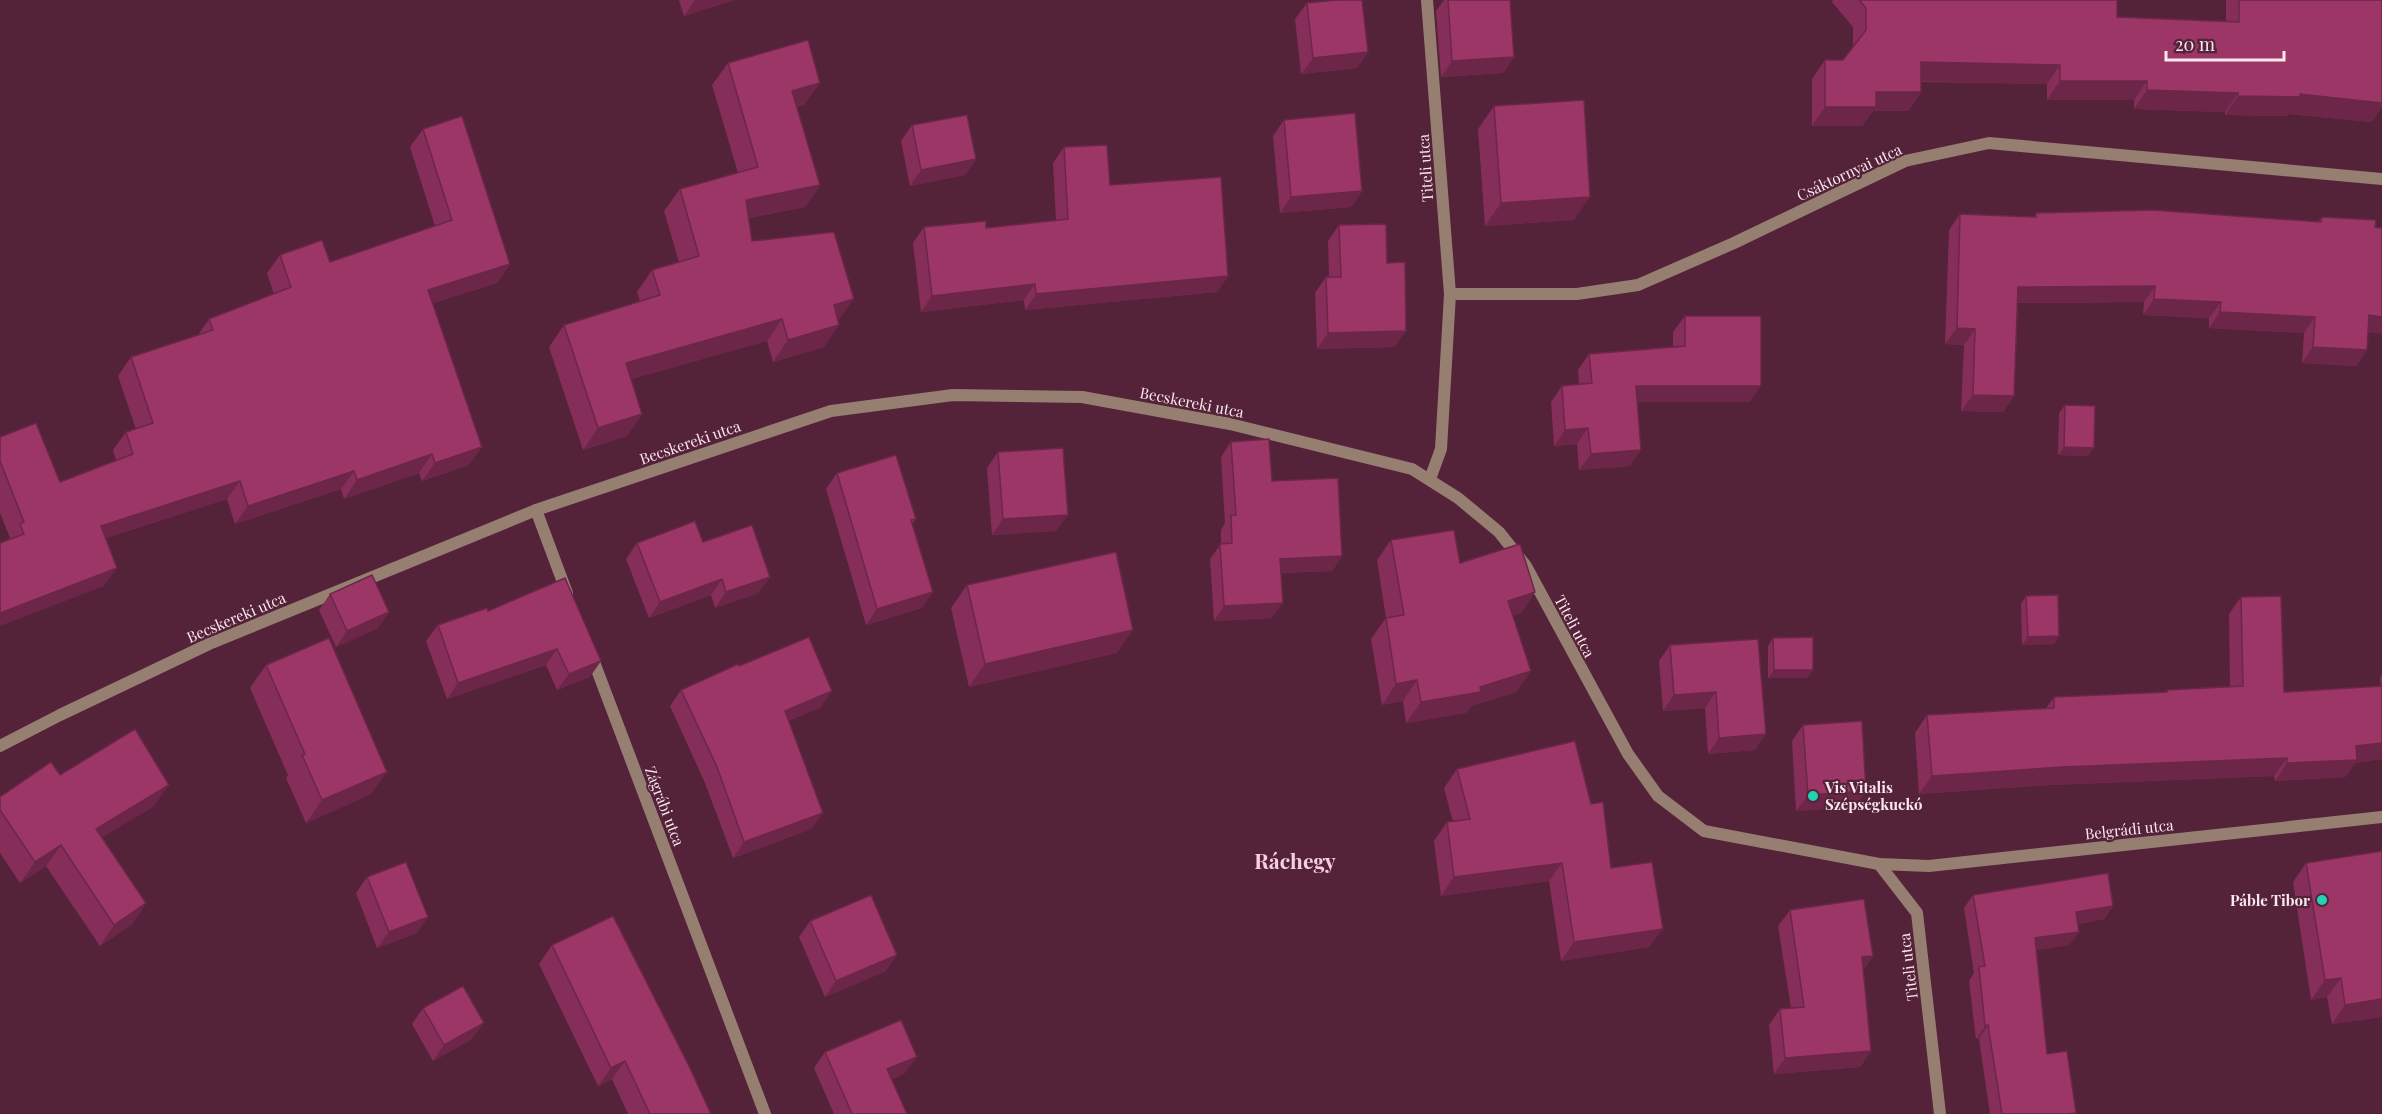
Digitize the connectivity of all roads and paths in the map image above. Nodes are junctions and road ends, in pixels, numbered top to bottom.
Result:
1 (1427, 0) edge
2 (2382, 179) edge
3 (1450, 294) junction
4 (1430, 479) junction
5 (536, 510) junction
6 (573, 609) edge
7 (586, 642) edge
8 (0, 746) edge
9 (2382, 817) edge
10 (1879, 864) junction
11 (765, 1114) edge
12 (1940, 1114) edge

1 - 3 street, Titeli utca
2 - 3 street, Csáktornyai utca
3 - 4 street, Titeli utca
4 - 5 street, Becskereki utca
4 - 10 street, Titeli utca
5 - 6 street
5 - 8 street, Becskereki utca
7 - 11 street, Zágrábi utca
9 - 10 street, Belgrádi utca
10 - 12 street, Titeli utca

